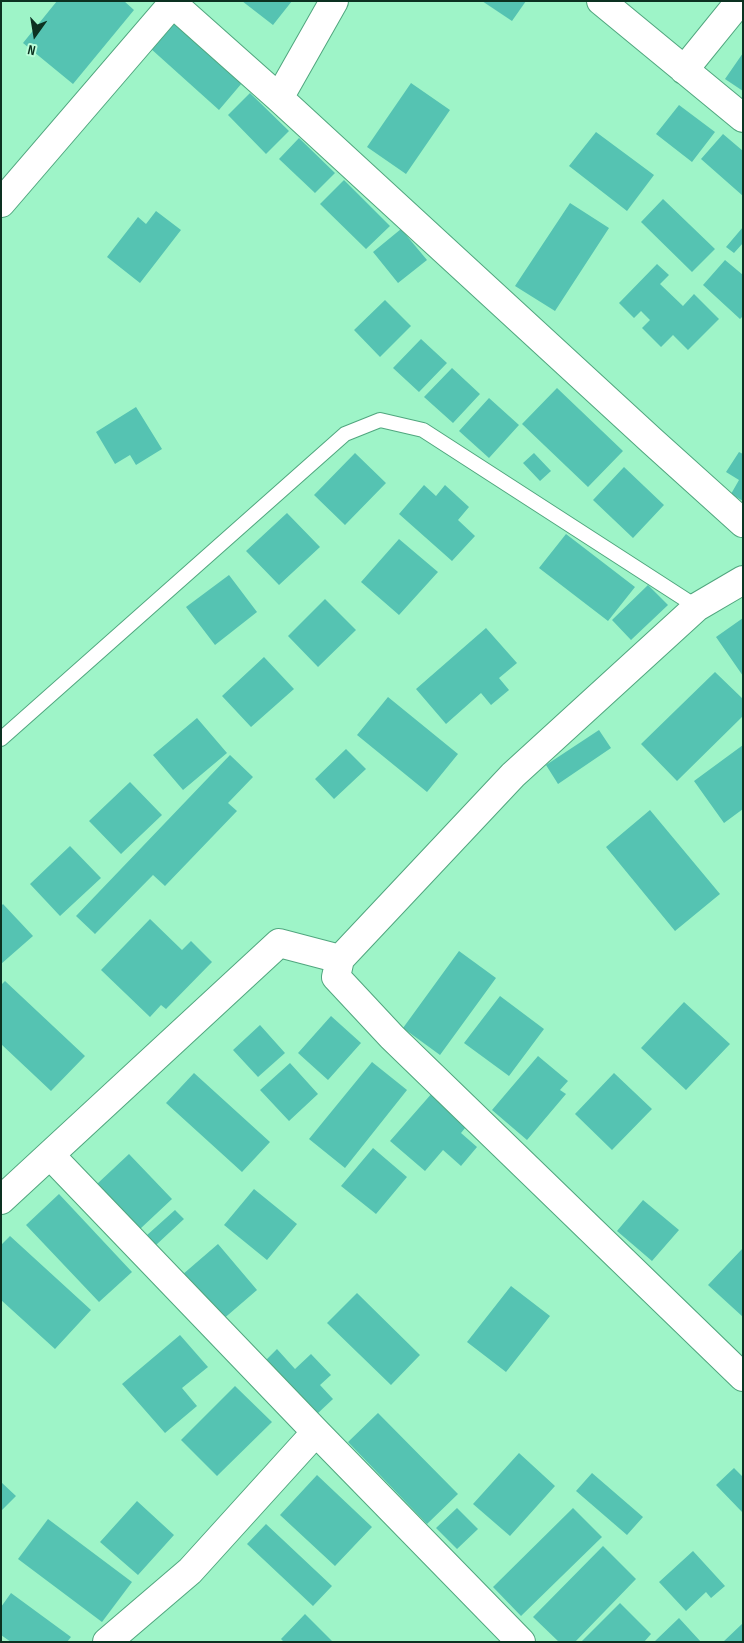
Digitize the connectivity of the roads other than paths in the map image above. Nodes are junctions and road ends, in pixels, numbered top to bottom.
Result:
1 (334, 1) edge
2 (601, 1) edge
3 (740, 1) edge
4 (172, 2) edge
5 (684, 70) junction
6 (279, 98) junction
7 (743, 118) edge
8 (1, 203) edge
9 (743, 522) edge
10 (743, 580) edge
11 (697, 607) junction
12 (1, 739) edge
13 (340, 959) junction
14 (50, 1155) junction
15 (1, 1200) edge
16 (743, 1377) edge
17 (316, 1432) junction
18 (106, 1642) edge
19 (521, 1642) edge

1 - 6 street
2 - 5 street
3 - 5 street
4 - 6 street
4 - 8 street
5 - 7 street
6 - 9 street
10 - 11 street
11 - 12 lane
11 - 13 street
13 - 14 street
13 - 16 street
14 - 15 street
14 - 17 street
17 - 18 street
17 - 19 street

